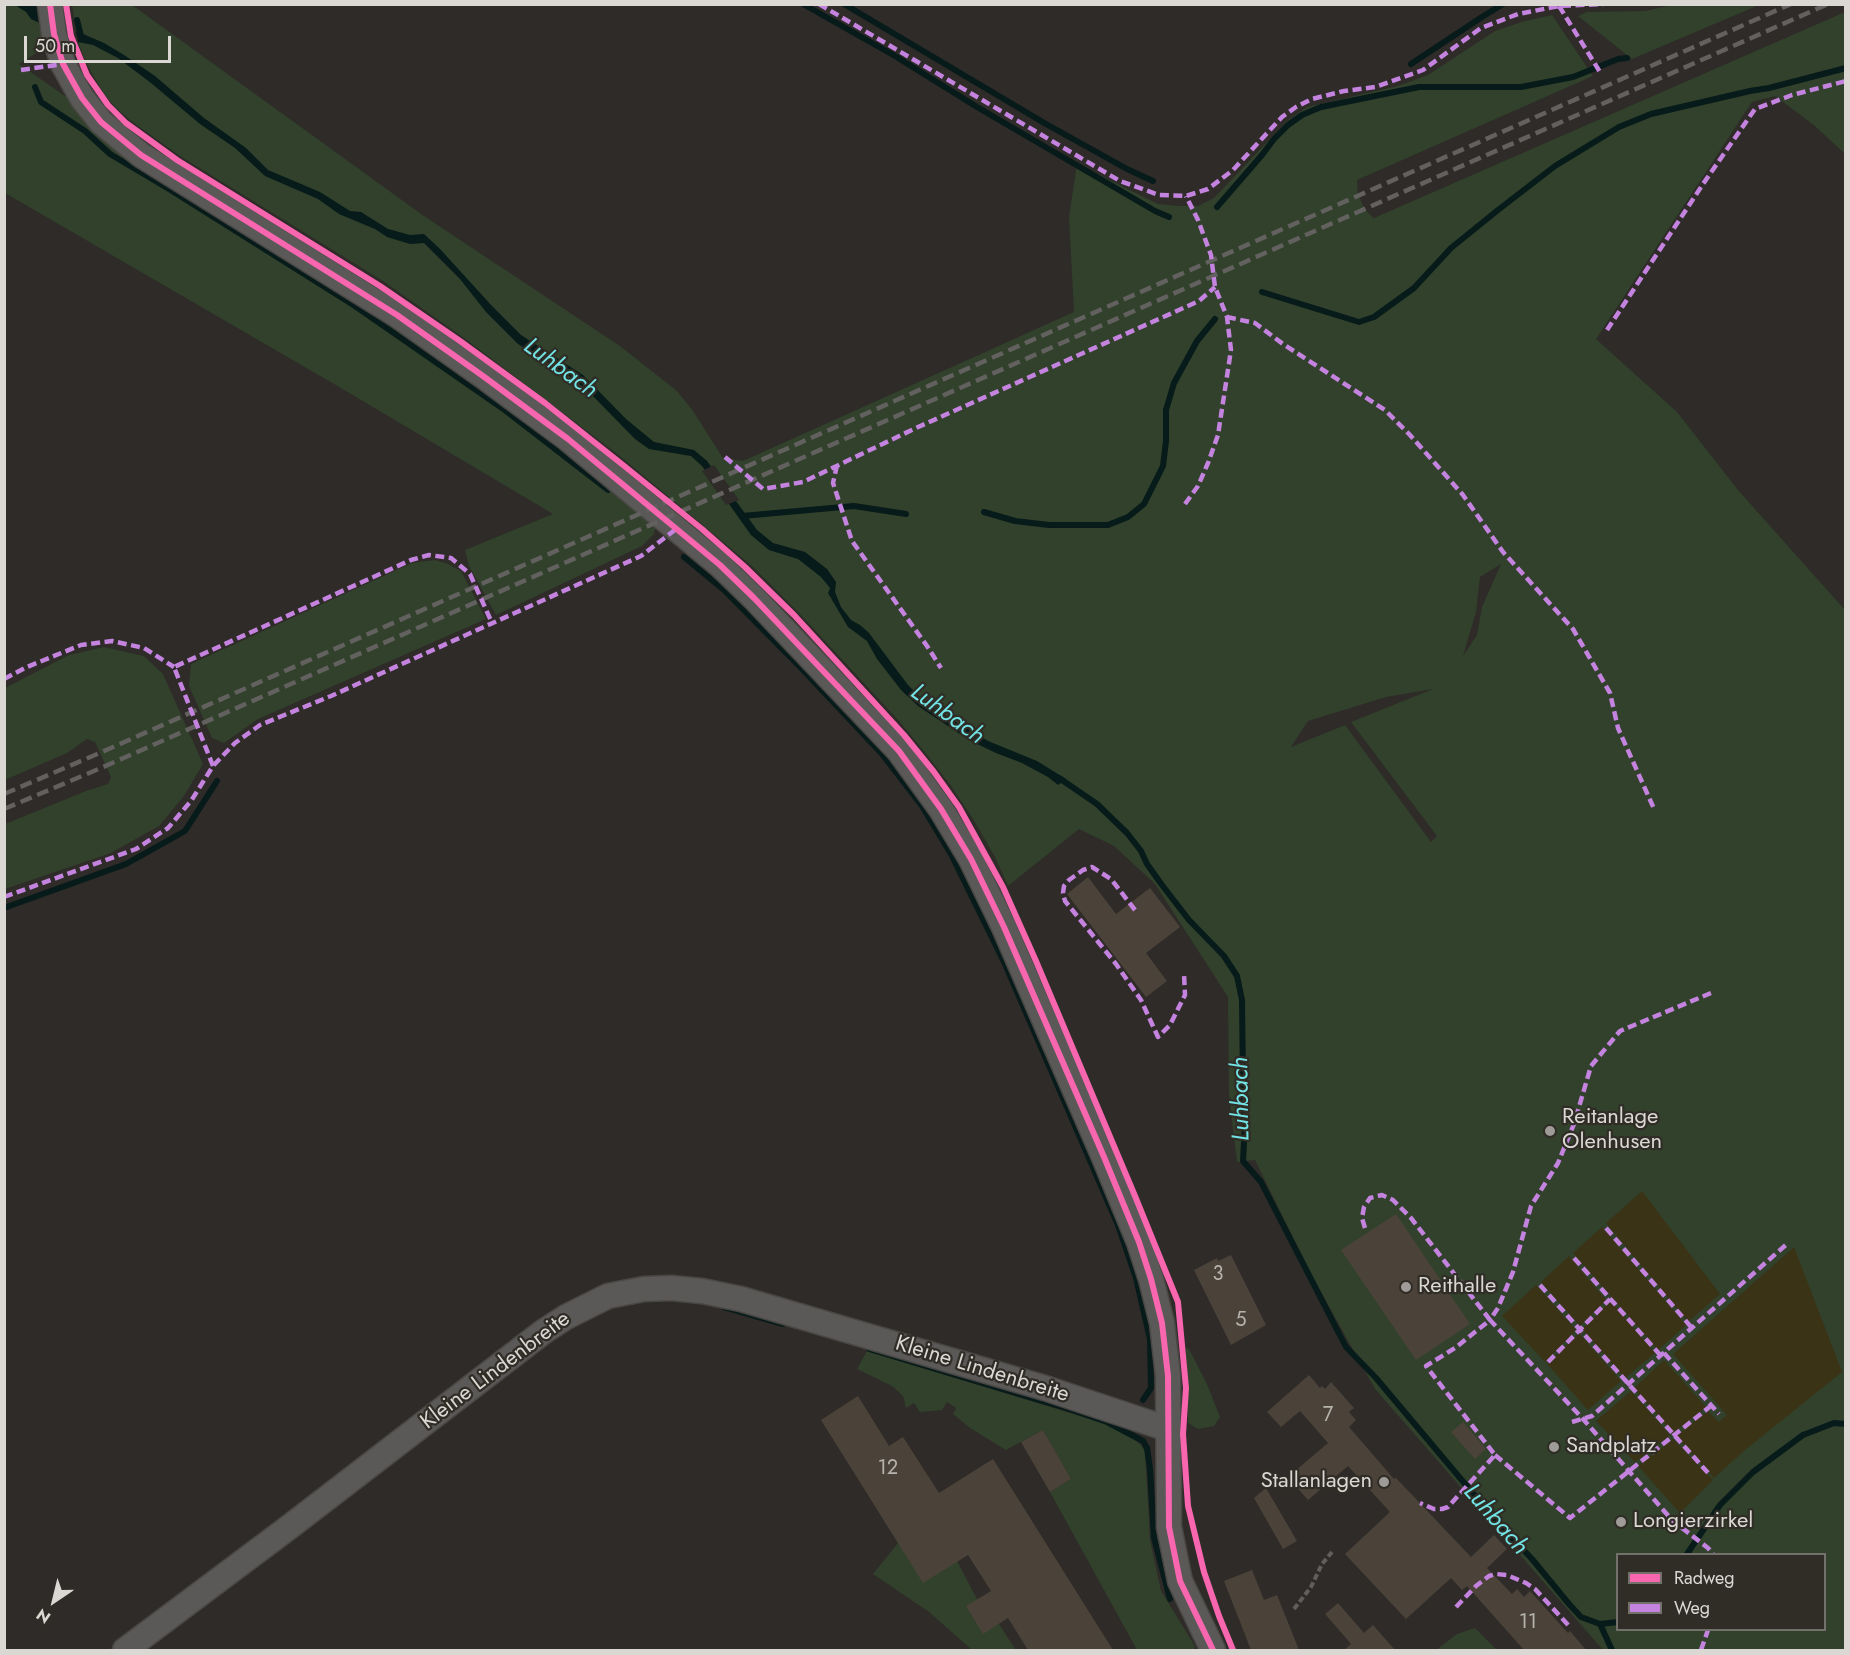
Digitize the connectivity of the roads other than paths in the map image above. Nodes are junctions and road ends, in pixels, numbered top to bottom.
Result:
1 (50, 4) edge
2 (1168, 1429) junction
3 (1211, 1649) edge
4 (125, 1650) edge

1 - 2 street
2 - 3 street
2 - 4 street, Kleine Lindenbreite

